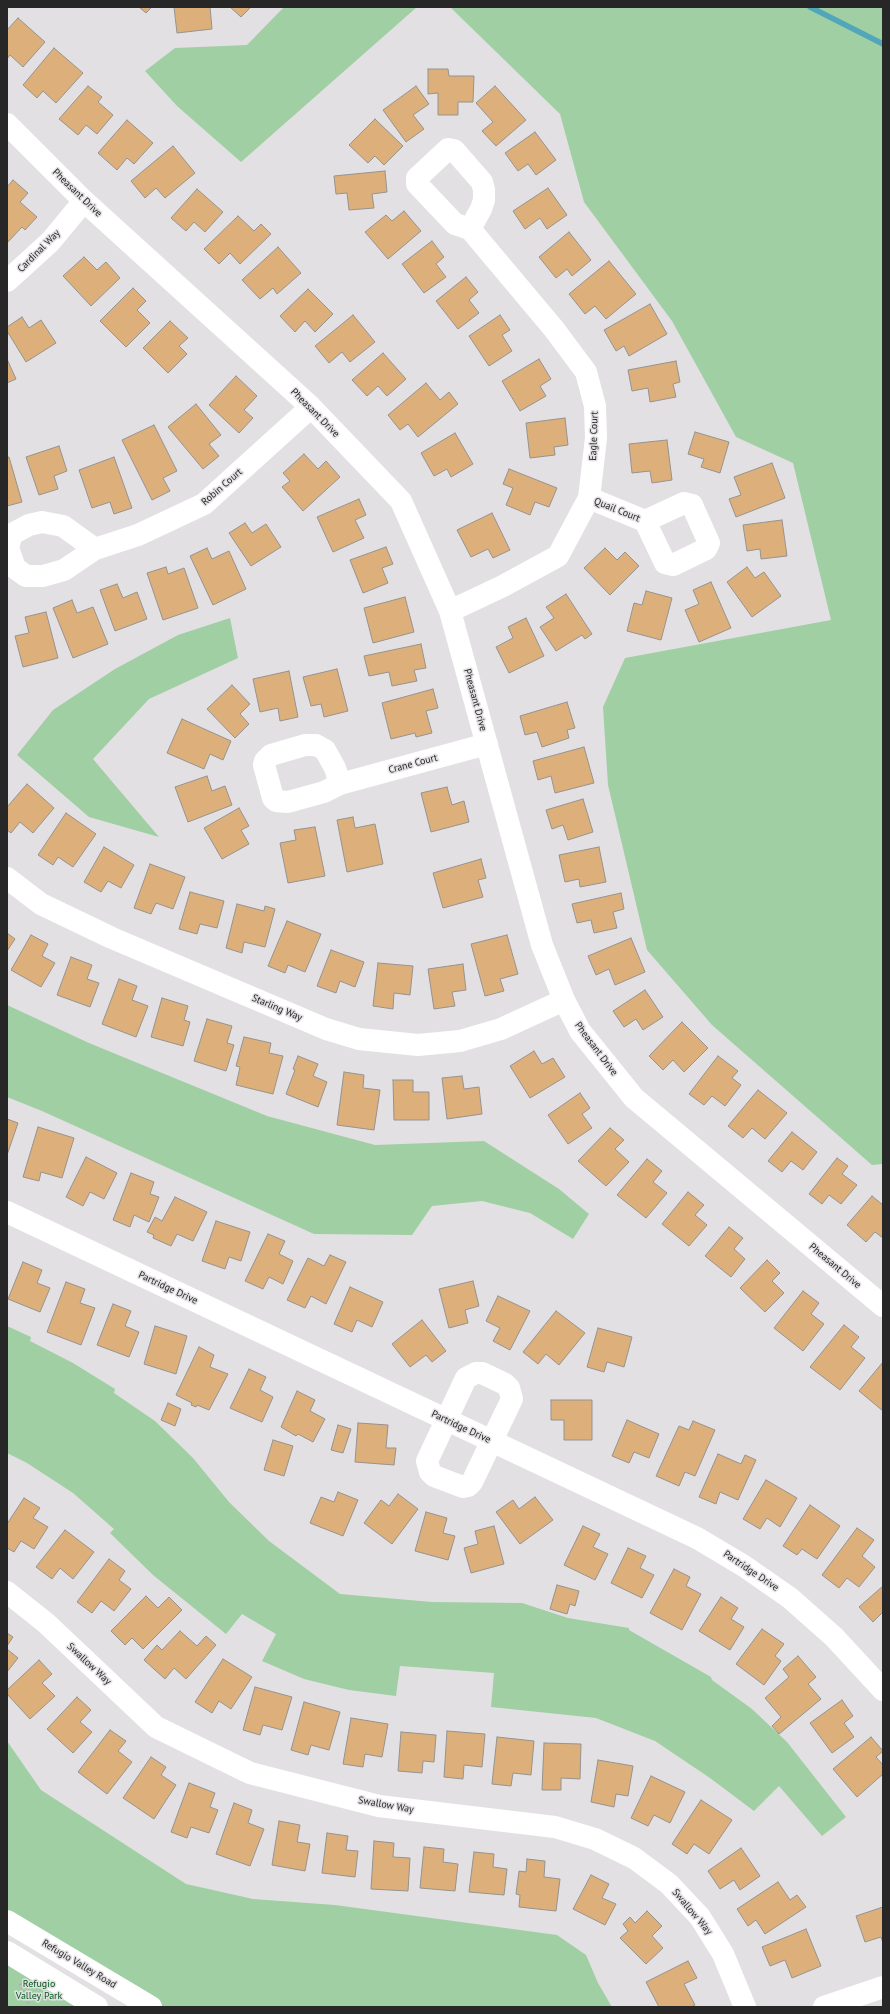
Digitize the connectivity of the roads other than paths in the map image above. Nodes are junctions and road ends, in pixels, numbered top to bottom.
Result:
1 (7, 124) edge
2 (84, 201) junction
3 (470, 229) dead end
4 (7, 281) edge
5 (311, 407) junction
6 (589, 498) junction
7 (645, 521) dead end
8 (95, 549) dead end
9 (450, 611) junction
10 (486, 744) junction
11 (340, 784) dead end
12 (7, 878) edge
13 (564, 1000) junction
14 (7, 1212) edge
15 (883, 1306) edge
16 (445, 1420) junction
17 (492, 1442) junction
18 (7, 1592) edge
19 (883, 1690) edge
20 (7, 1921) edge
21 (7, 1952) edge
22 (882, 1989) edge
23 (97, 2007) edge
24 (151, 2007) edge
25 (745, 2007) edge
26 (824, 2007) edge

1 - 2 street, Pheasant Drive
2 - 4 street, Cardinal Way
2 - 5 street, Pheasant Drive
3 - 6 street, Eagle Court
5 - 8 street, Robin Court
5 - 9 street, Pheasant Drive
6 - 7 street, Quail Court
6 - 9 street, Eagle Court
9 - 10 street, Pheasant Drive
10 - 11 street, Crane Court
10 - 13 street, Pheasant Drive
12 - 13 street, Starling Way
13 - 15 street, Pheasant Drive
14 - 16 street, Partridge Drive
16 - 17 street, Partridge Drive
16 - 17 street
16 - 17 street
17 - 19 street, Partridge Drive
18 - 25 street, Swallow Way
20 - 24 street, Refugio Valley Road
21 - 23 street
22 - 26 street

